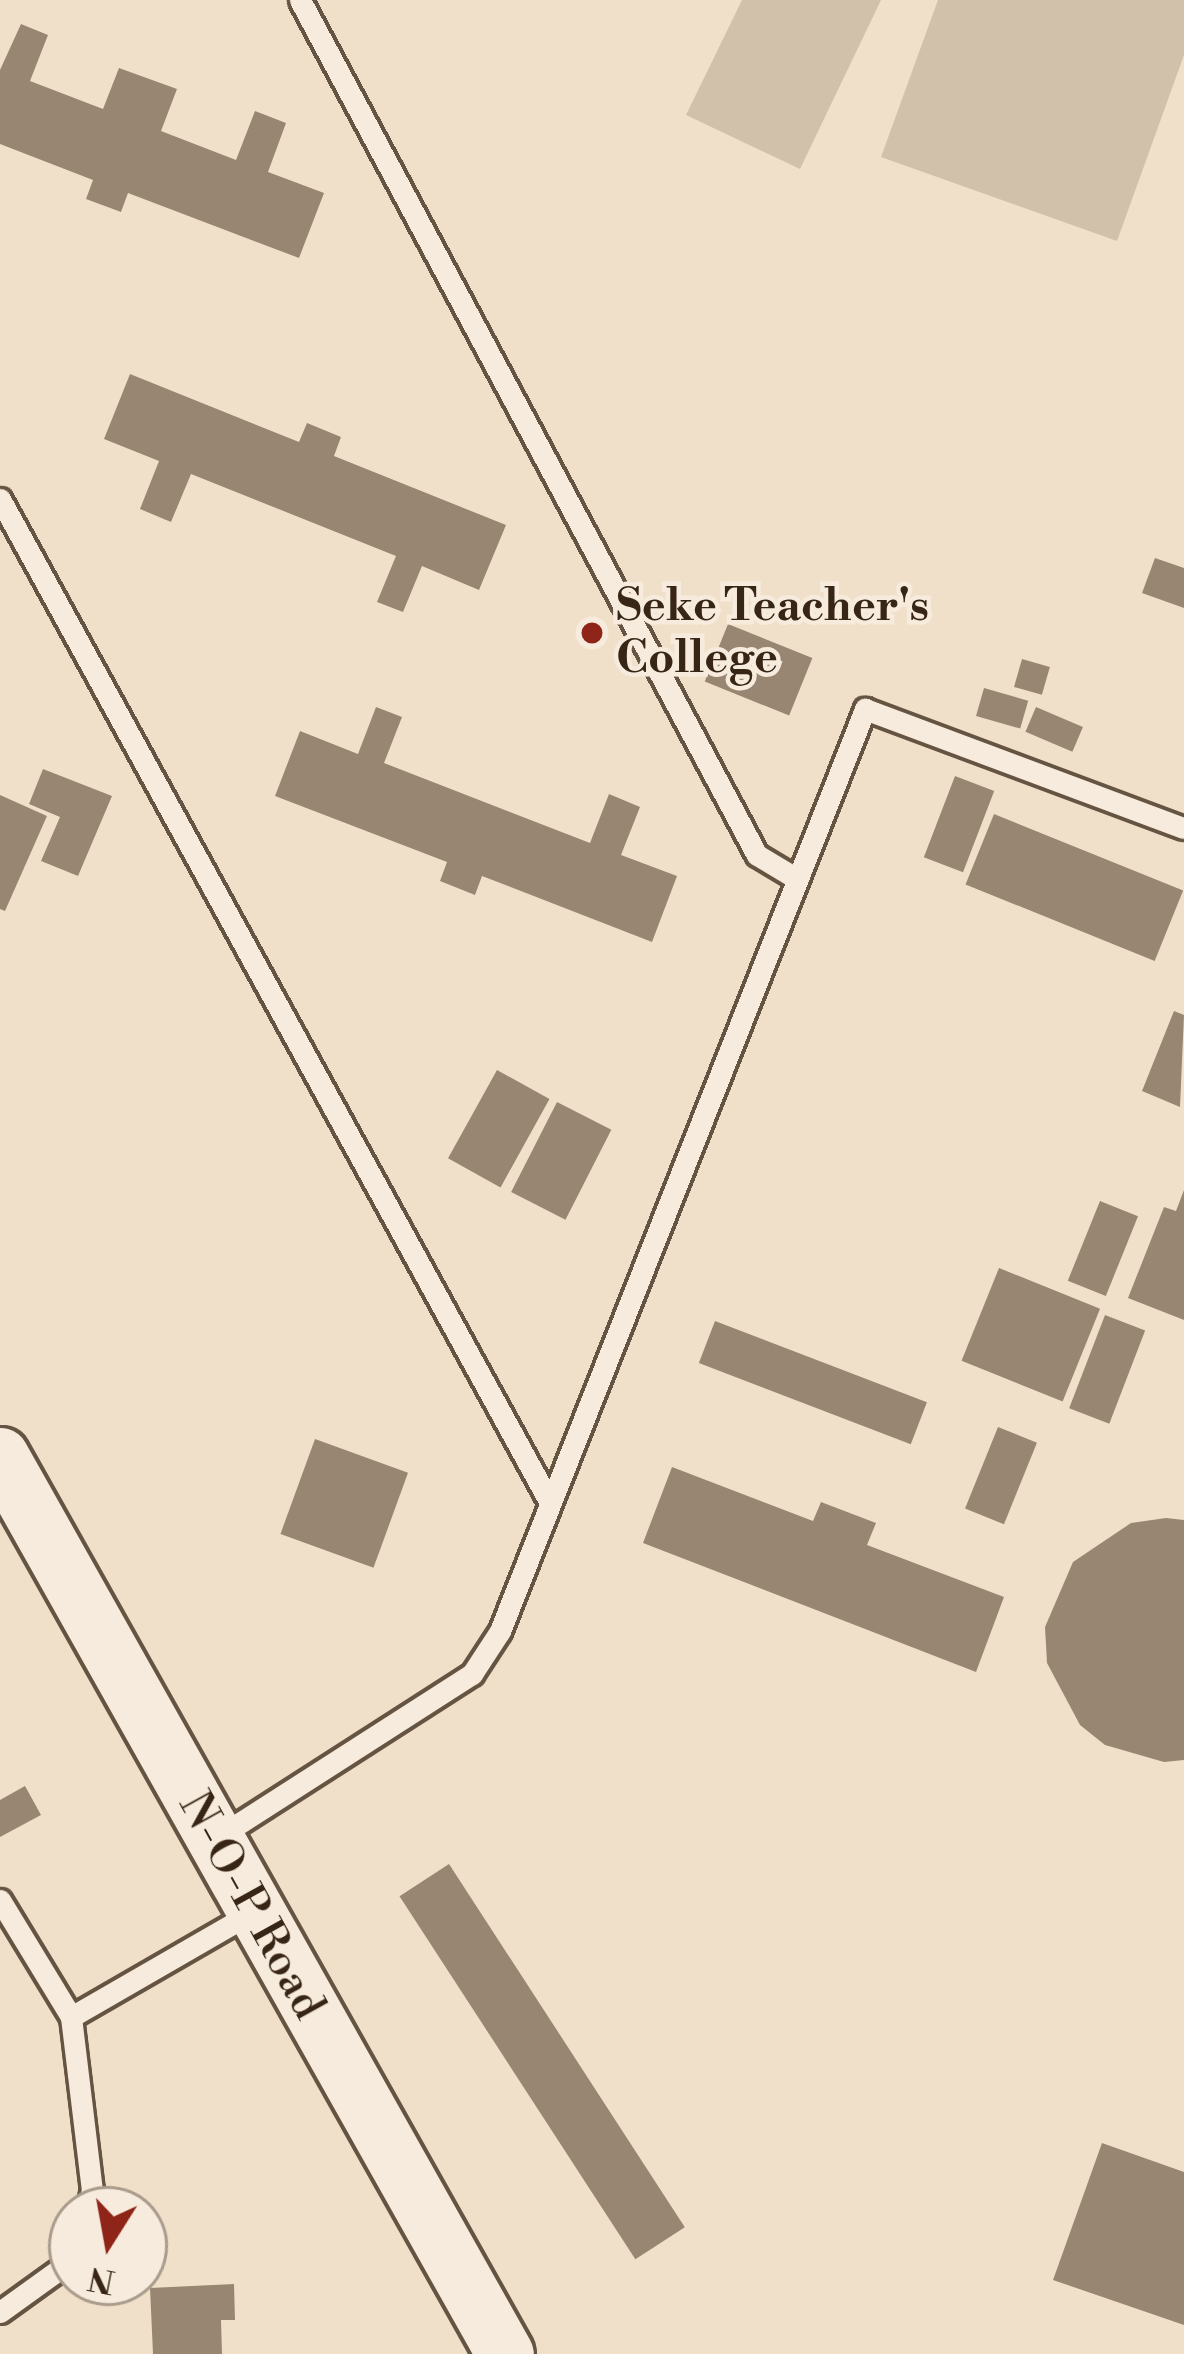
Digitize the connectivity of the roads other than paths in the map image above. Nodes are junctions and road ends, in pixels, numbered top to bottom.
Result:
1 (300, 0) edge
2 (0, 500) edge
3 (1184, 828) edge
4 (796, 879) junction
5 (0, 1456) edge
6 (548, 1499) junction
7 (213, 1840) junction
8 (0, 1900) edge
9 (253, 1912) junction
10 (70, 2017) junction
11 (91, 2186) edge
12 (48, 2277) edge
13 (0, 2312) edge
14 (505, 2354) edge

1 - 4 lane
2 - 6 lane
3 - 4 lane
4 - 6 lane
5 - 7 street, N-O-P Road
6 - 7 lane
7 - 9 street, N-O-P Road
8 - 10 lane
9 - 10 lane
9 - 14 street, N-O-P Road
10 - 11 lane
12 - 13 lane

